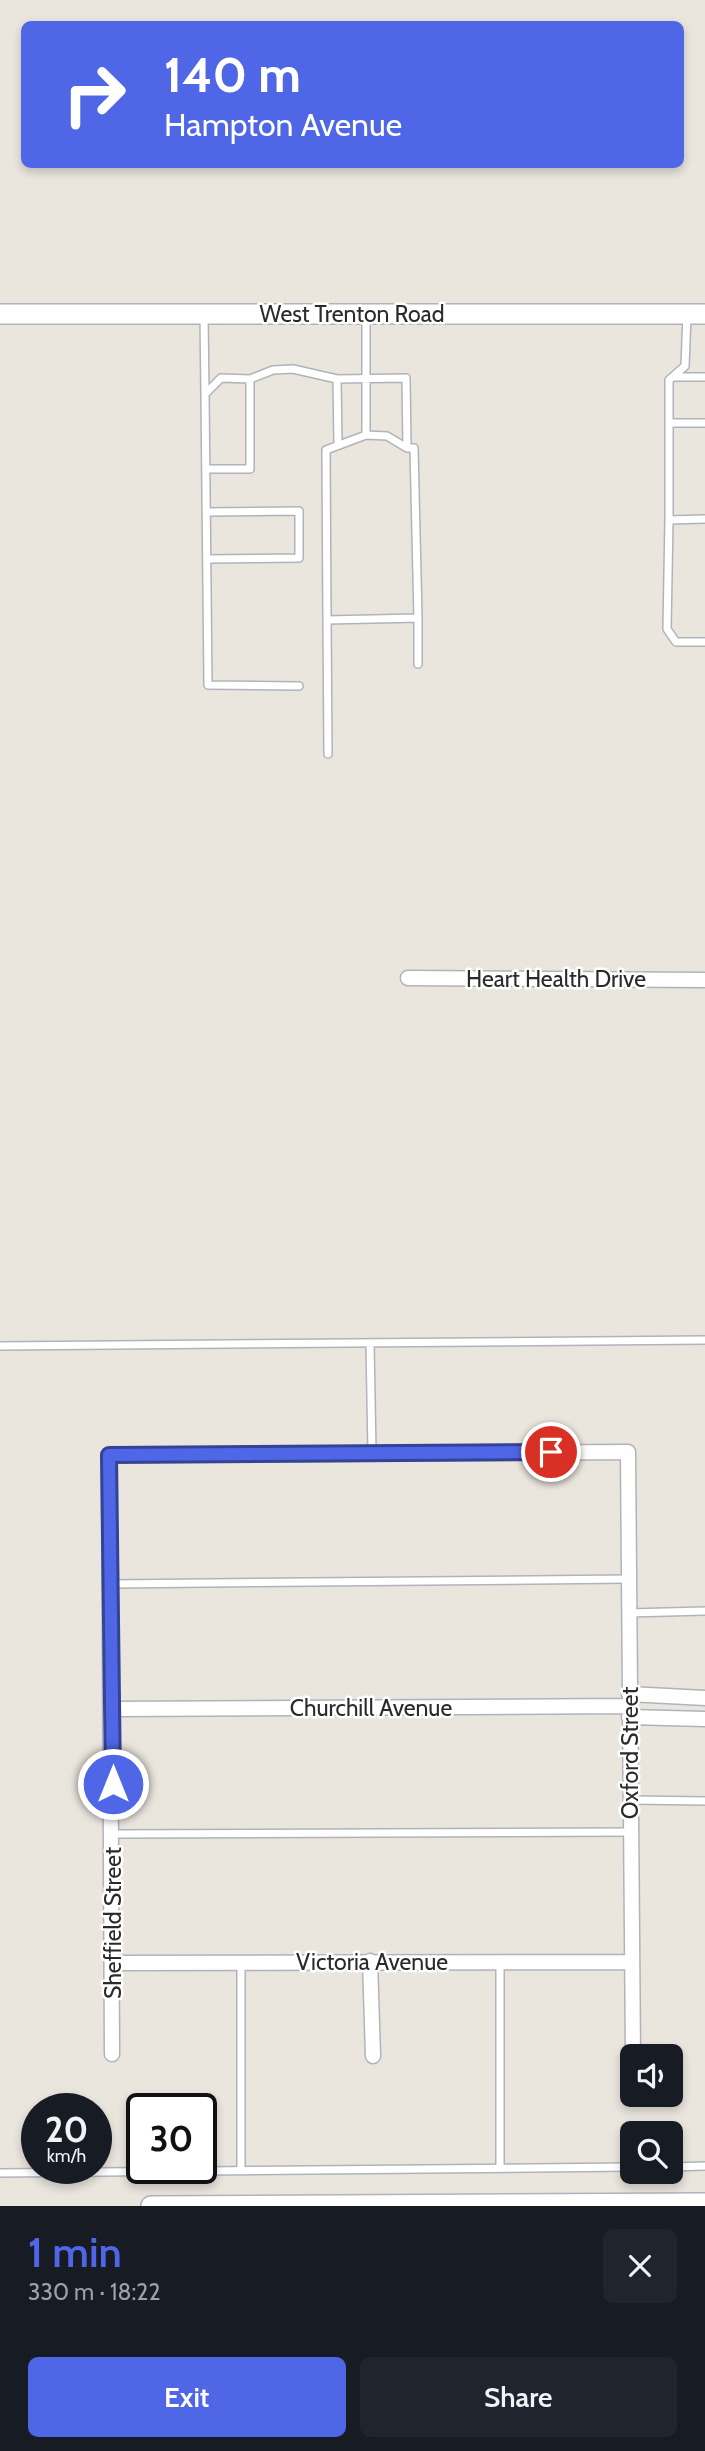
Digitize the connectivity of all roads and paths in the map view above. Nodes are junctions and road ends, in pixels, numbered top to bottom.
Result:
1 (0, 314) edge
2 (204, 314) junction
3 (366, 314) junction
4 (696, 314) edge
5 (672, 377) junction
6 (705, 377) edge
7 (250, 379) junction
8 (337, 379) junction
9 (366, 379) junction
10 (205, 394) junction
11 (669, 423) junction
12 (705, 423) edge
13 (366, 435) junction
14 (338, 445) junction
15 (407, 448) junction
16 (206, 469) junction
17 (206, 512) junction
18 (705, 519) edge
19 (669, 520) junction
20 (206, 559) junction
21 (418, 618) junction
22 (327, 620) junction
23 (705, 642) edge
24 (418, 664) dead end
25 (299, 686) dead end
26 (328, 754) dead end
27 (408, 978) dead end
28 (705, 980) edge
29 (705, 1340) edge
30 (370, 1343) junction
31 (0, 1346) edge
32 (372, 1453) junction
33 (628, 1579) junction
34 (111, 1584) junction
35 (705, 1611) edge
36 (628, 1613) junction
37 (705, 1698) edge
38 (629, 1706) junction
39 (112, 1709) junction
40 (705, 1719) edge
41 (630, 1800) junction
42 (705, 1801) edge
43 (630, 1832) junction
44 (113, 1834) junction
45 (370, 1961) junction
46 (631, 1962) junction
47 (241, 1963) junction
48 (500, 1963) junction
49 (113, 1964) junction
50 (633, 2044) edge
51 (112, 2054) dead end
52 (373, 2056) dead end
53 (705, 2166) edge
54 (620, 2167) edge
55 (683, 2167) edge
56 (500, 2168) junction
57 (241, 2171) junction
58 (0, 2173) edge
59 (705, 2203) edge
60 (482, 2205) edge
61 (151, 2206) edge

1 - 2 main road, West Trenton Road
2 - 3 main road, West Trenton Road
2 - 10 lane
3 - 4 main road, West Trenton Road
3 - 9 lane
4 - 5 lane
5 - 6 lane
5 - 11 lane
7 - 8 lane
7 - 10 lane
7 - 16 lane
8 - 9 lane
8 - 14 lane
9 - 13 lane
9 - 15 lane
10 - 16 lane
11 - 12 lane
11 - 19 lane
13 - 14 lane
13 - 15 lane
14 - 22 lane
15 - 21 lane
16 - 17 lane
17 - 20 lane
17 - 20 lane
18 - 19 lane
19 - 23 lane
20 - 25 lane
21 - 22 lane
21 - 24 lane
22 - 26 lane
27 - 28 street, Heart Health Drive
29 - 30 lane
30 - 31 lane
30 - 32 lane
32 - 33 street, Oxford Street
32 - 34 street, Sheffield Street
33 - 34 lane
33 - 36 street, Oxford Street
34 - 39 street, Sheffield Street
35 - 36 lane
36 - 38 street, Oxford Street
37 - 38 street, Churchill Avenue
38 - 39 street, Churchill Avenue
38 - 40 street, Churchill Avenue
38 - 41 street, Oxford Street
39 - 44 street, Sheffield Street
41 - 42 lane
41 - 43 street, Oxford Street
43 - 44 lane
43 - 46 street, Oxford Street
44 - 49 street, Sheffield Street
45 - 47 street, Victoria Avenue
45 - 48 street, Victoria Avenue
45 - 52 street
46 - 48 street, Victoria Avenue
46 - 50 street, Oxford Street
47 - 49 street, Victoria Avenue
47 - 57 lane
48 - 56 lane
49 - 51 street, Sheffield Street
53 - 55 lane
54 - 56 lane
56 - 57 lane
57 - 58 lane
59 - 60 main road
60 - 61 main road

